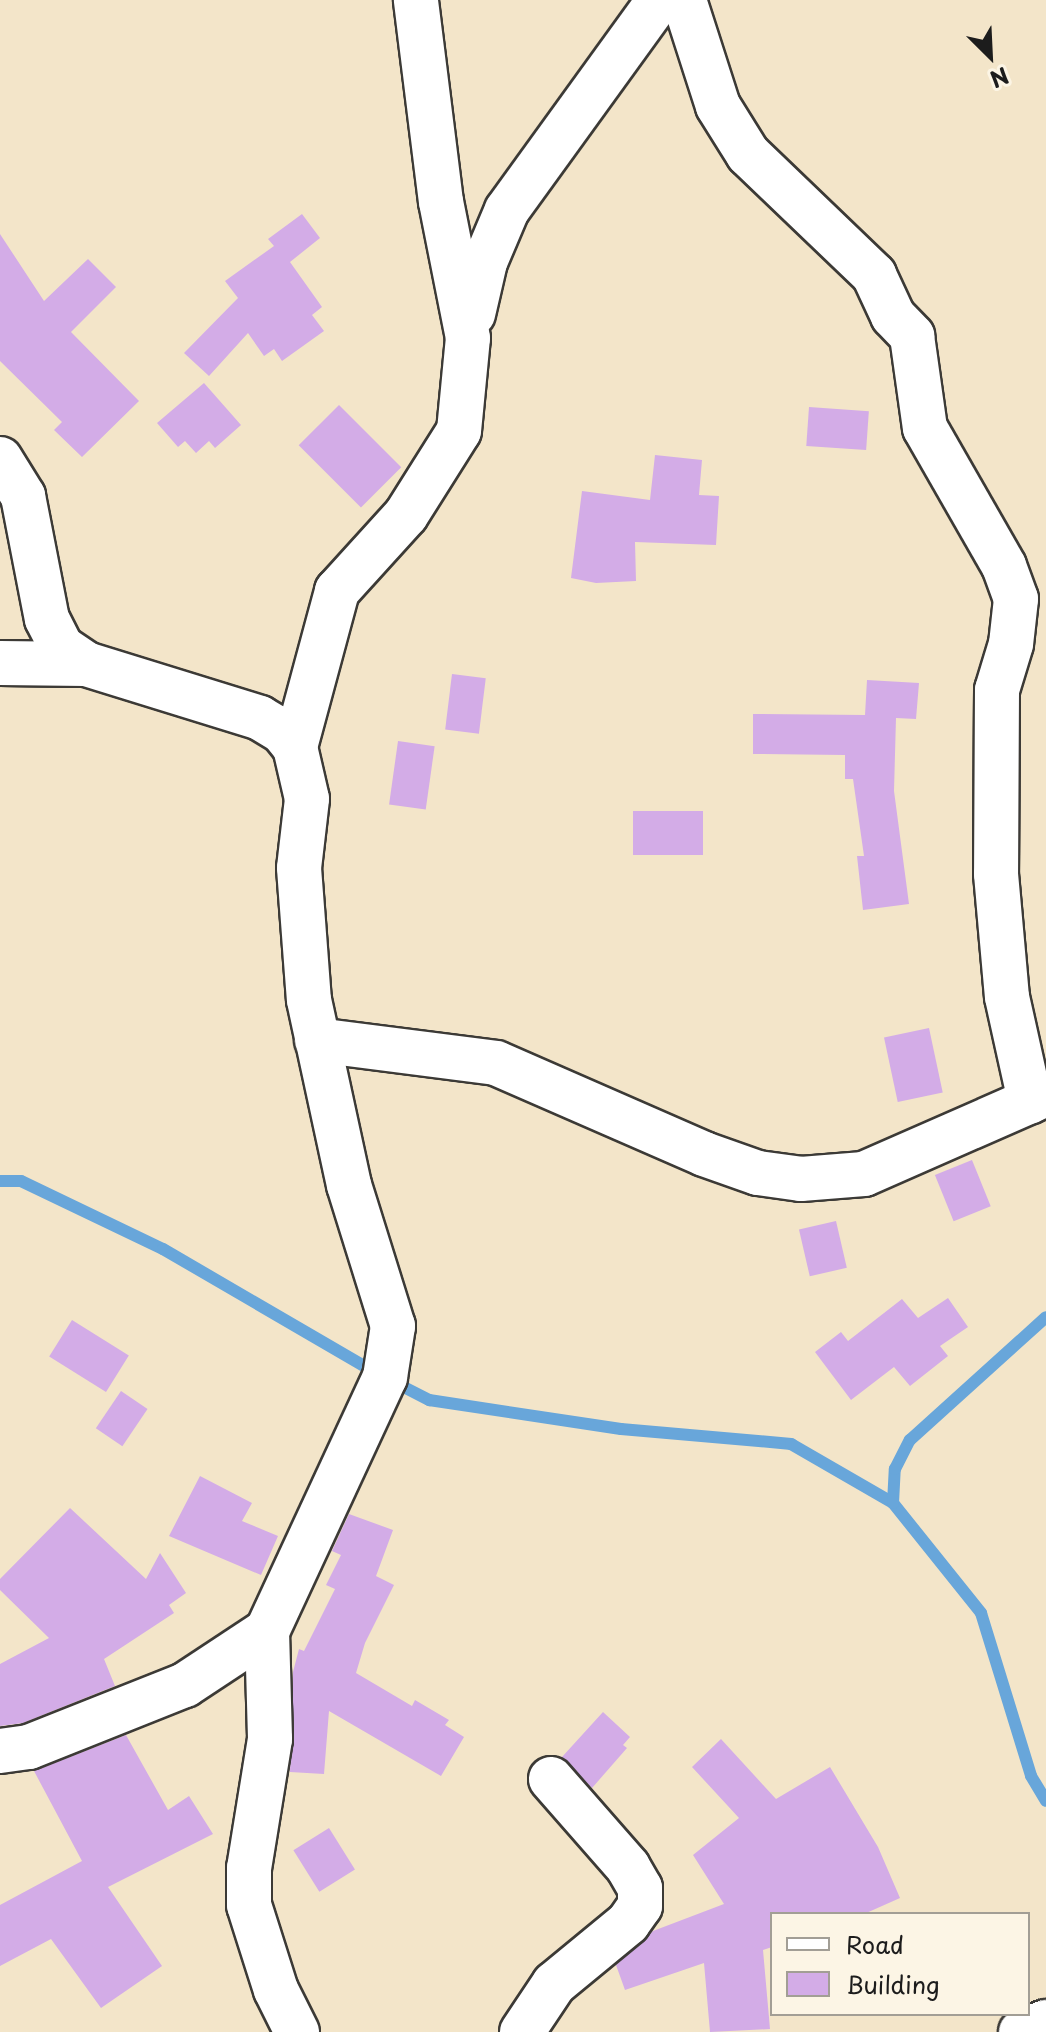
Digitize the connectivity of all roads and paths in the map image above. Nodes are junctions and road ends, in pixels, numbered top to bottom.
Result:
1 (416, 0) edge
2 (659, 0) edge
3 (684, 0) edge
4 (468, 338) junction
5 (0, 459) edge
6 (0, 663) edge
7 (86, 664) junction
8 (295, 747) junction
9 (317, 1040) junction
10 (1038, 1098) edge
11 (267, 1631) junction
12 (0, 1751) edge
13 (551, 1779) dead end
14 (1046, 2022) edge
15 (297, 2032) edge
16 (522, 2032) edge
17 (1021, 2032) edge

1 - 4 street
2 - 4 street
3 - 10 street
4 - 8 street
5 - 7 street
6 - 7 street
7 - 8 street
8 - 9 street
9 - 10 street
9 - 11 street
11 - 12 street
11 - 15 street
13 - 16 street
14 - 17 street

